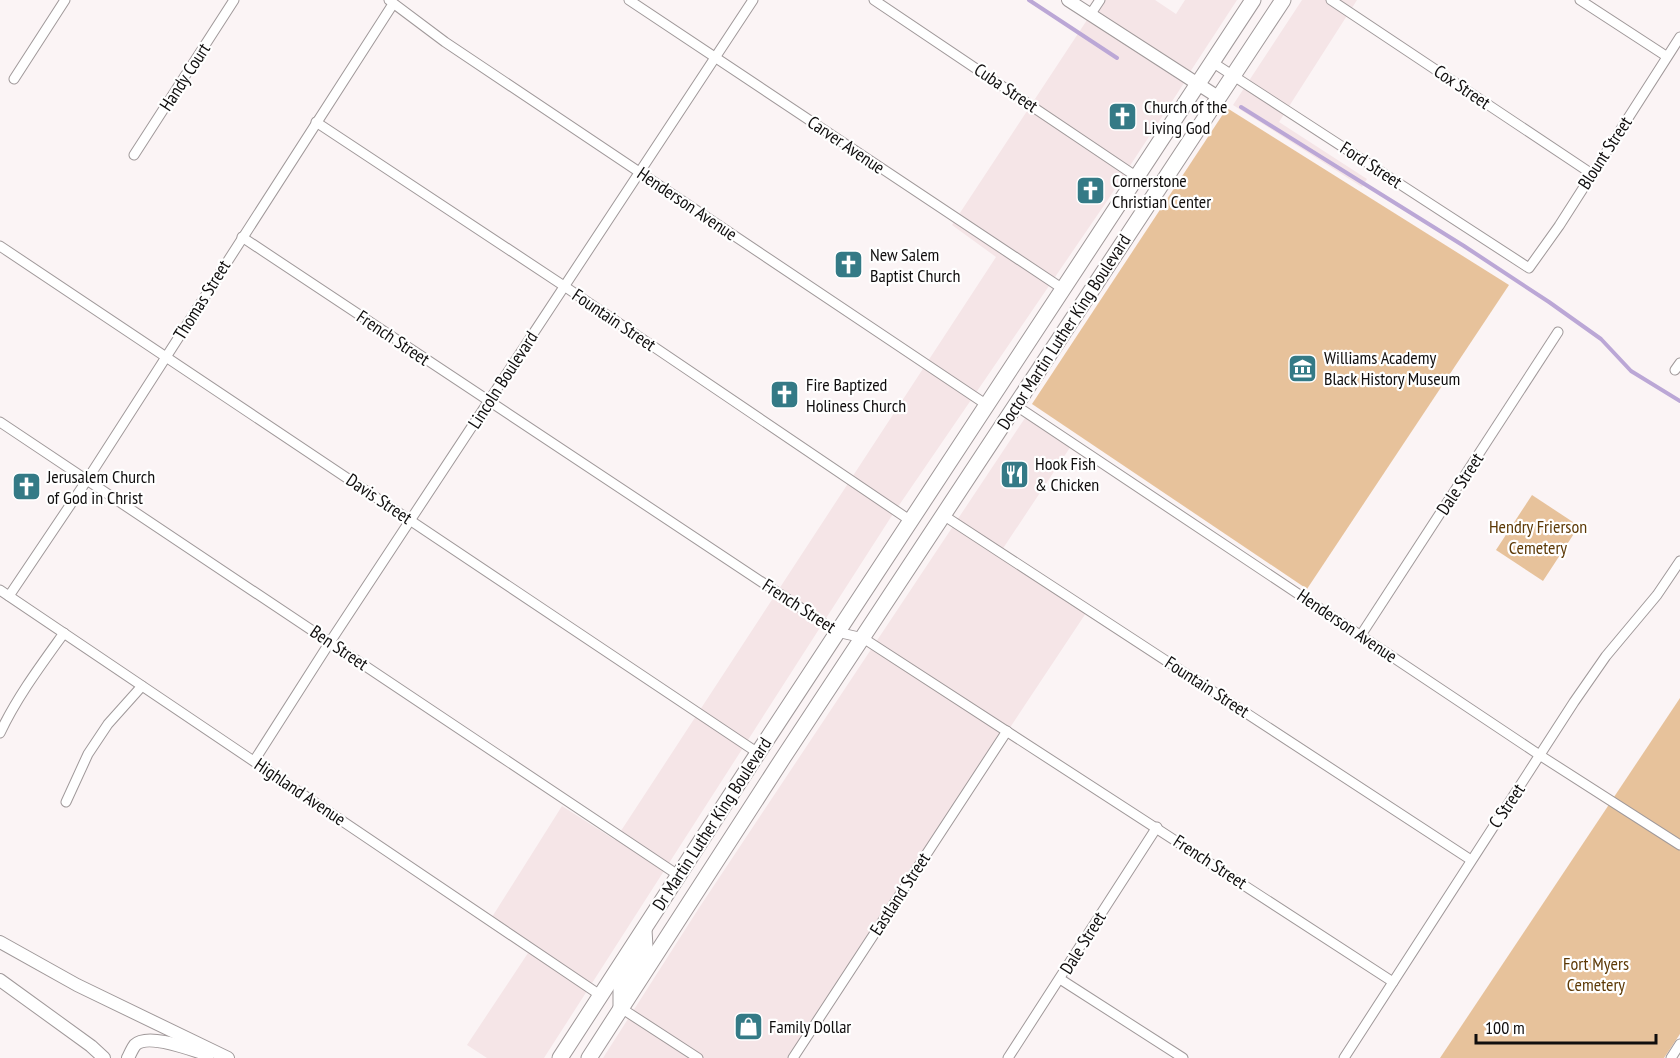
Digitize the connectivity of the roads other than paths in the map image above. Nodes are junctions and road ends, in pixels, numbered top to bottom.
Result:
1 (66, 0) edge
2 (234, 0) edge
3 (629, 0) edge
4 (753, 0) edge
5 (874, 0) edge
6 (1068, 0) edge
7 (1100, 0) edge
8 (1253, 0) edge
9 (1282, 0) edge
10 (1331, 0) edge
11 (1580, 0) edge
12 (391, 2) edge
13 (1090, 15) junction
14 (1679, 40) edge
15 (1666, 56) junction
16 (714, 57) junction
17 (1212, 62) junction
18 (1233, 76) junction
19 (14, 79) dead end
20 (1198, 85) junction
21 (1218, 98) junction
22 (316, 122) junction
23 (134, 154) dead end
24 (638, 172) junction
25 (1592, 174) junction
26 (1137, 177) junction
27 (242, 237) junction
28 (0, 246) edge
29 (1529, 268) joint
30 (564, 286) junction
31 (1063, 289) junction
32 (1558, 332) dead end
33 (166, 357) junction
34 (1009, 372) junction
35 (489, 402) junction
36 (987, 405) junction
37 (1015, 405) junction
38 (0, 422) edge
39 (87, 480) junction
40 (943, 515) junction
41 (411, 520) junction
42 (911, 521) junction
43 (1680, 561) edge
44 (0, 590) edge
45 (864, 591) joint
46 (9, 596) junction
47 (885, 604) joint
48 (837, 632) junction
49 (64, 633) junction
50 (1361, 635) junction
51 (862, 638) junction
52 (330, 642) junction
53 (142, 686) junction
54 (1006, 731) junction
55 (0, 733) edge
56 (758, 753) junction
57 (1540, 756) junction
58 (254, 761) junction
59 (66, 802) dead end
60 (1157, 827) junction
61 (1680, 845) edge
62 (1471, 860) junction
63 (678, 875) junction
64 (644, 930) junction
65 (0, 942) edge
66 (1060, 979) junction
67 (0, 980) edge
68 (1393, 982) junction
69 (600, 995) junction
70 (621, 1008) junction
71 (604, 1034) junction
72 (1680, 1044) edge
73 (104, 1058) edge
74 (128, 1058) edge
75 (218, 1058) edge
76 (228, 1058) edge
77 (560, 1058) edge
78 (589, 1058) edge
79 (698, 1058) edge
80 (793, 1058) edge
81 (1008, 1058) edge
82 (1183, 1058) edge
83 (1344, 1058) edge
84 (1671, 1058) edge

1 - 19 street
2 - 23 street, Handy Court
3 - 16 street, Carver Avenue
4 - 16 street, Lincoln Boulevard
5 - 26 street, Cuba Street
6 - 13 street
7 - 13 street
8 - 17 main road, Doctor Martin Luther King Boulevard
9 - 18 main road, Doctor Martin Luther King Boulevard
10 - 25 street, Cox Street
11 - 15 street
12 - 22 street, Thomas Street
12 - 24 street, Henderson Avenue
13 - 20 street
14 - 15 street, Blount Street
15 - 25 street, Blount Street
16 - 24 street, Lincoln Boulevard
16 - 31 street, Carver Avenue
17 - 18 street, Ford Street
17 - 20 main road, Doctor Martin Luther King Boulevard
18 - 21 main road, Doctor Martin Luther King Boulevard
18 - 29 street, Ford Street
20 - 21 street
20 - 26 main road, Doctor Martin Luther King Boulevard
21 - 37 main road, Doctor Martin Luther King Boulevard
22 - 27 street, Thomas Street
22 - 30 street, Fountain Street
24 - 30 street, Lincoln Boulevard
24 - 36 street, Henderson Avenue
25 - 29 street, Blount Street
26 - 31 main road, Doctor Martin Luther King Boulevard
27 - 33 street, Thomas Street
27 - 35 street, French Street
28 - 33 street, Davis Street
30 - 35 street, Lincoln Boulevard
30 - 42 street, Fountain Street
31 - 34 main road, Doctor Martin Luther King Boulevard
32 - 50 street, Dale Street
33 - 39 street, Thomas Street
33 - 41 street, Davis Street
34 - 36 main road, Doctor Martin Luther King Boulevard
34 - 37 main road
35 - 41 street, Lincoln Boulevard
35 - 48 street, French Street
36 - 42 main road, Doctor Martin Luther King Boulevard
37 - 40 main road, Doctor Martin Luther King Boulevard
37 - 50 street, Henderson Avenue
38 - 39 street, Ben Street
39 - 46 street, Thomas Street
39 - 52 street, Ben Street
40 - 47 main road, Doctor Martin Luther King Boulevard
40 - 62 street, Fountain Street
41 - 52 street, Lincoln Boulevard
41 - 56 street, Davis Street
42 - 45 main road, Doctor Martin Luther King Boulevard
43 - 57 street, C Street
44 - 46 street, Highland Avenue
45 - 48 main road, Dr Martin Luther King Boulevard
46 - 49 street, Highland Avenue
47 - 51 main road, Dr Martin Luther King Boulevard
48 - 51 street, French Street
48 - 56 main road, Dr Martin Luther King Boulevard
49 - 53 street, Highland Avenue
49 - 55 street
50 - 57 street, Henderson Avenue
51 - 54 street, French Street
51 - 70 main road, Dr Martin Luther King Boulevard
52 - 58 street, Lincoln Boulevard
52 - 63 street, Ben Street
53 - 58 street, Highland Avenue
53 - 59 street
54 - 60 street, French Street
54 - 80 street, Eastland Street
56 - 63 main road, Dr Martin Luther King Boulevard
57 - 61 street, Henderson Avenue
57 - 62 street, C Street
58 - 69 street, Highland Avenue
60 - 66 street, Dale Street
60 - 68 street, French Street
62 - 68 street, C Street
63 - 64 main road, Dr Martin Luther King Boulevard
64 - 69 main road, Dr Martin Luther King Boulevard
64 - 70 main road
65 - 76 street
66 - 81 street, Dale Street
66 - 82 street
67 - 73 street
68 - 83 street, C Street
69 - 71 main road
69 - 77 main road, Dr Martin Luther King Boulevard
70 - 71 main road, Dr Martin Luther King Boulevard
70 - 79 street
71 - 78 main road, Dr Martin Luther King Boulevard
72 - 84 street
74 - 75 street

